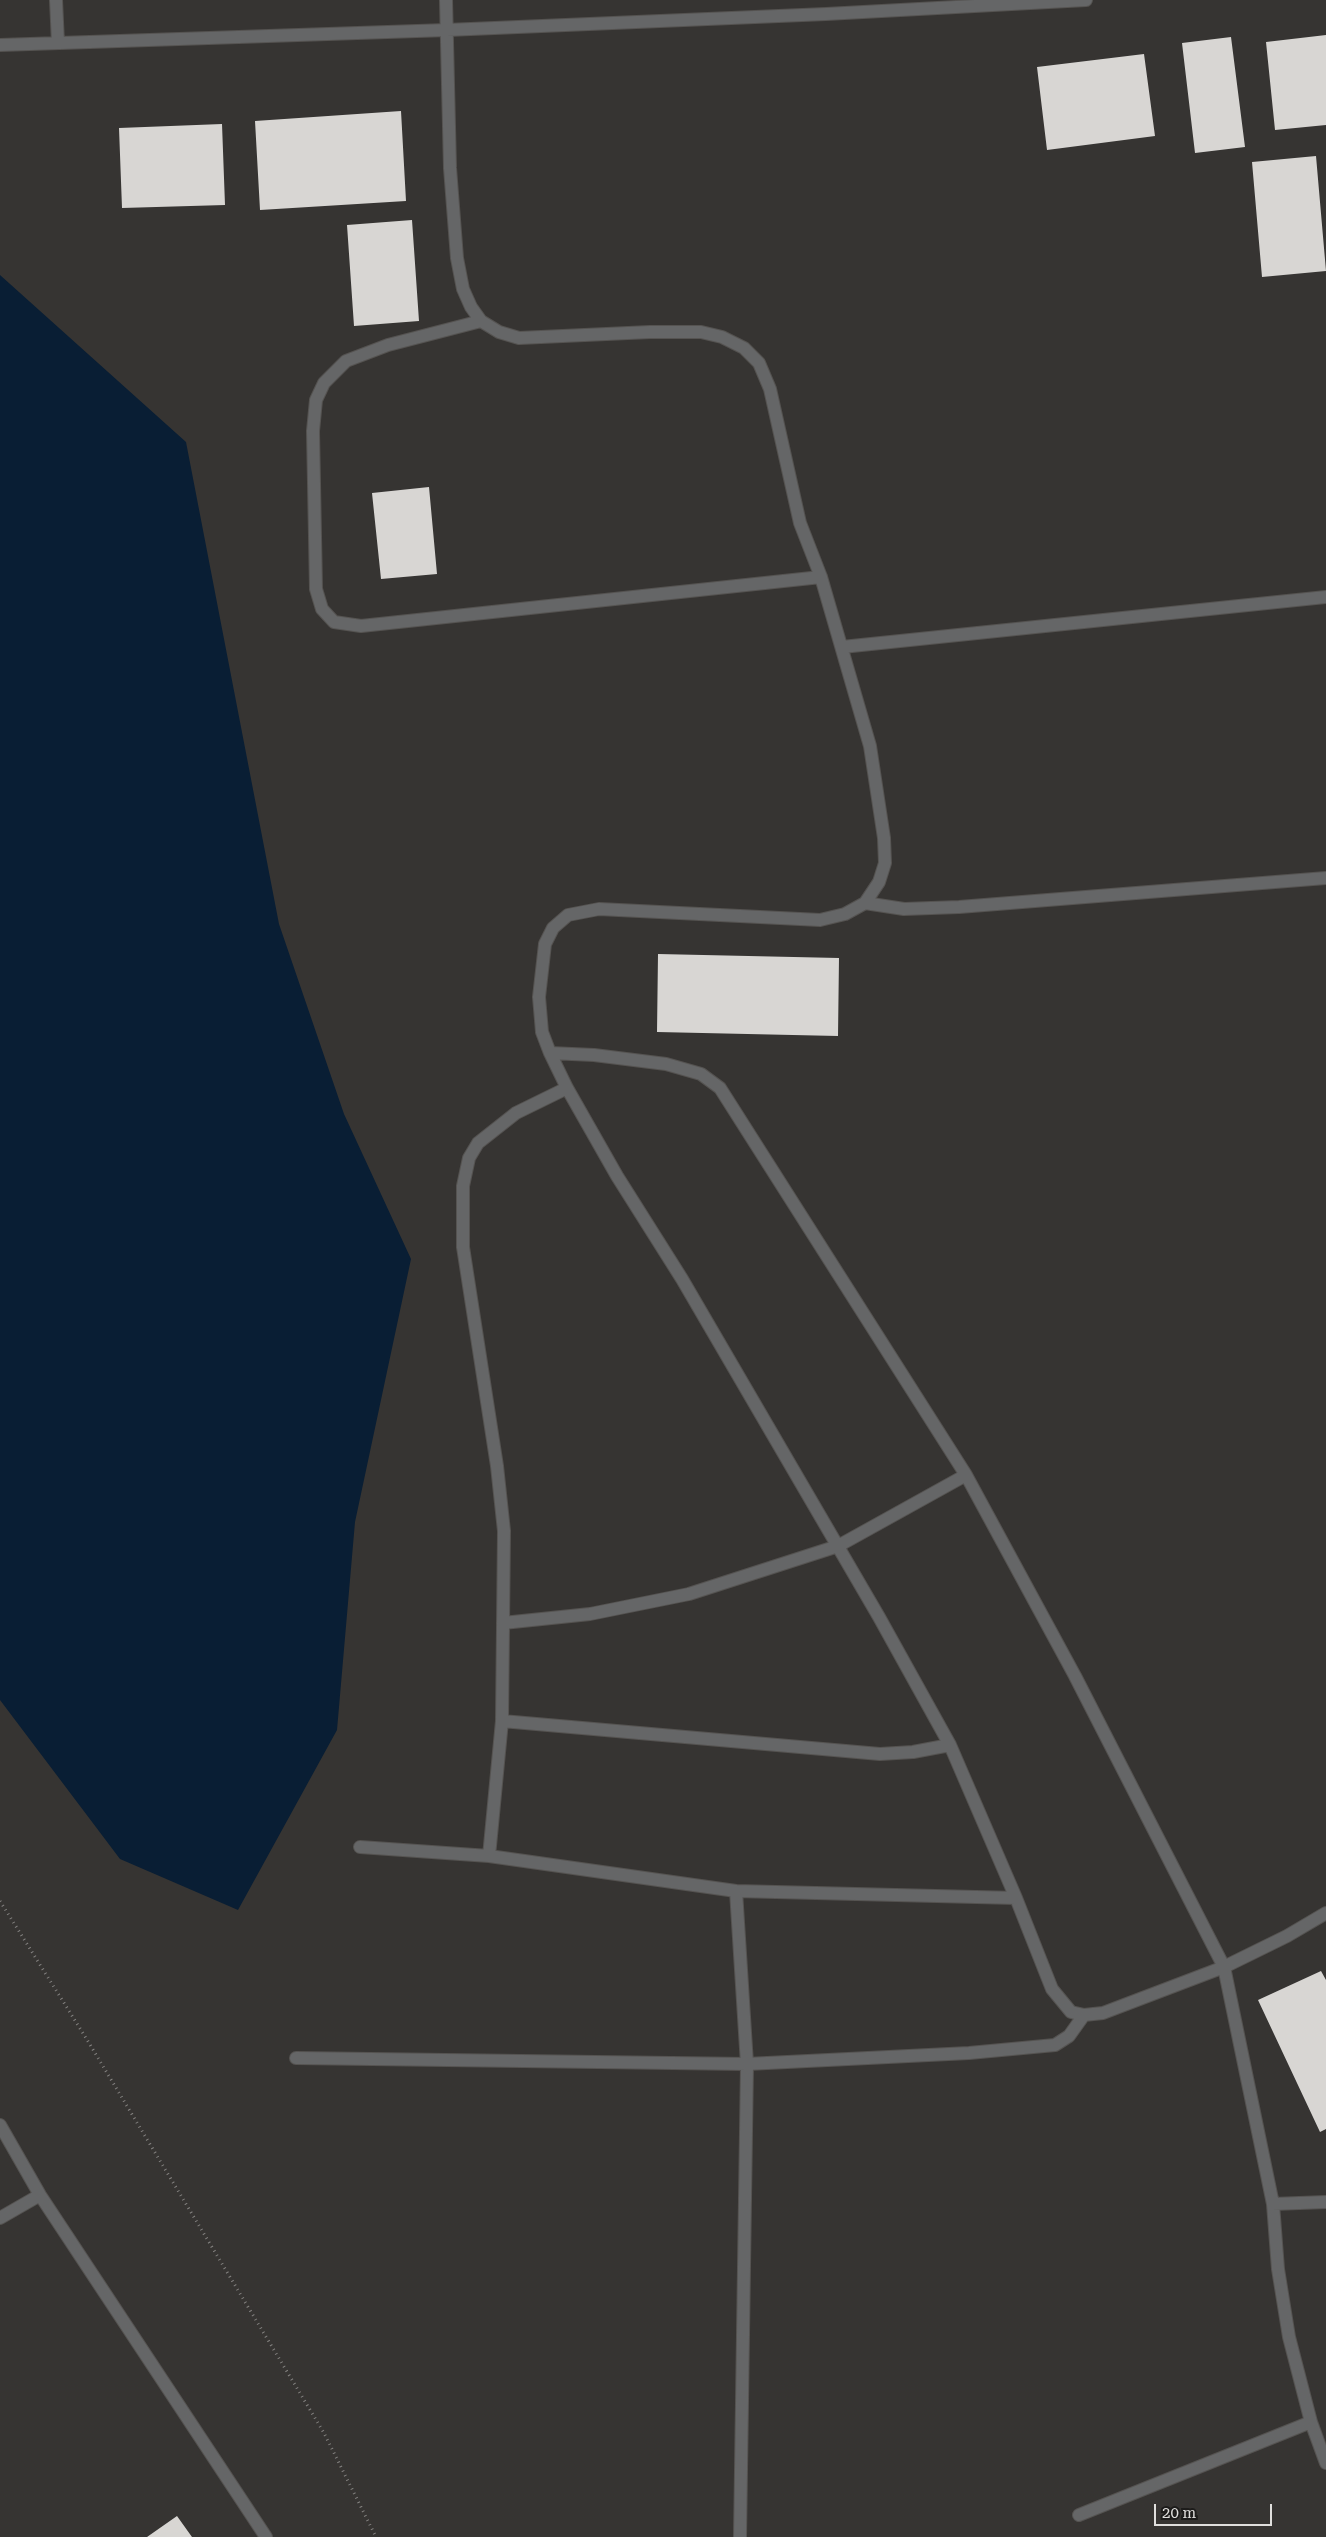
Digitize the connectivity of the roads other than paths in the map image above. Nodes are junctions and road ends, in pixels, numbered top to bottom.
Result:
1 (56, 0) edge
2 (446, 0) edge
3 (1086, 0) edge
4 (448, 30) junction
5 (58, 42) junction
6 (0, 45) edge
7 (481, 320) junction
8 (821, 578) junction
9 (1326, 597) edge
10 (842, 647) junction
11 (1326, 878) edge
12 (865, 903) junction
13 (550, 1053) junction
14 (567, 1088) junction
15 (966, 1475) junction
16 (838, 1546) junction
17 (503, 1623) junction
18 (502, 1721) junction
19 (950, 1745) junction
20 (360, 1847) dead end
21 (489, 1856) junction
22 (736, 1890) junction
23 (1016, 1898) junction
24 (1326, 1913) edge
25 (1224, 1967) junction
26 (1084, 2015) junction
27 (296, 2058) dead end
28 (747, 2064) junction
29 (0, 2126) edge
30 (40, 2195) junction
31 (1326, 2202) edge
32 (1273, 2204) junction
33 (0, 2218) edge
34 (1311, 2422) junction
35 (1326, 2463) edge
36 (1079, 2515) dead end
37 (266, 2537) edge
38 (740, 2537) edge

1 - 5 street
2 - 4 street
3 - 4 street
4 - 5 street
4 - 7 street
5 - 6 street
7 - 8 street
7 - 8 street
8 - 10 street
9 - 10 street
10 - 12 street
11 - 12 street
12 - 13 street
13 - 14 street
13 - 15 street
14 - 16 street
14 - 17 street
15 - 16 street
15 - 25 street
16 - 17 street
16 - 19 street
17 - 18 street
18 - 19 street
18 - 21 street
19 - 23 street
20 - 21 street
21 - 22 street
22 - 23 street
22 - 28 street
23 - 26 street
24 - 25 street
25 - 26 street
25 - 32 street
26 - 28 street
27 - 28 street
28 - 38 street
29 - 30 street
30 - 33 street
30 - 37 street
31 - 32 street
32 - 34 street
34 - 35 street
34 - 36 street

